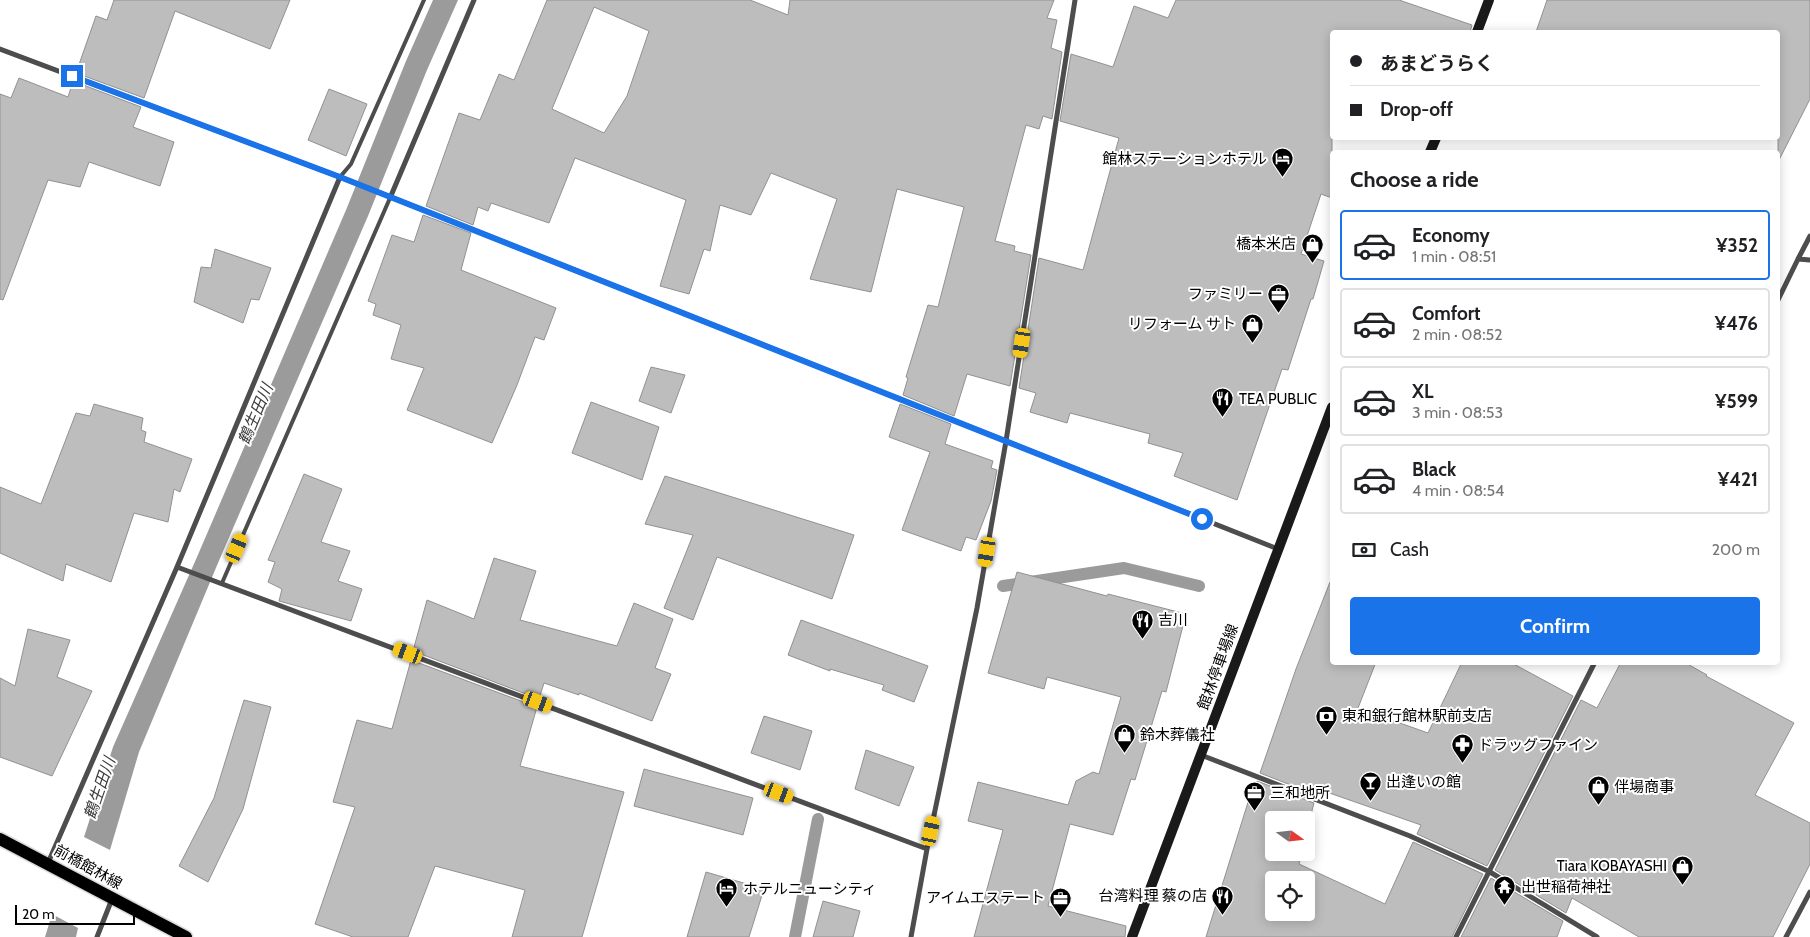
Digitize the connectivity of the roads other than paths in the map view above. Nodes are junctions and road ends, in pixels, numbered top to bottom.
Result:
1 (424, 0) edge
2 (474, 0) edge
3 (1075, 0) edge
4 (1489, 0) edge
5 (1478, 30) edge
6 (0, 49) edge
7 (340, 177) junction
8 (390, 198) junction
9 (1810, 236) edge
10 (1798, 259) junction
11 (1810, 260) edge
12 (1780, 296) edge
13 (1330, 412) edge
14 (1006, 441) junction
15 (1278, 549) junction
16 (177, 567) junction
17 (222, 583) junction
18 (1594, 665) edge
19 (1201, 755) junction
20 (0, 839) edge
21 (927, 849) junction
22 (48, 863) junction
23 (1490, 872) junction
24 (1810, 892) edge
25 (112, 899) junction
26 (98, 937) edge
27 (186, 937) edge
28 (911, 937) edge
29 (1132, 937) edge
30 (1456, 937) edge
31 (1597, 937) edge
32 (1786, 937) edge

1 - 7 lane
2 - 8 street
3 - 14 street
4 - 5 main road
6 - 7 street
7 - 8 street
7 - 16 street
8 - 14 street
8 - 17 lane
9 - 10 street
10 - 11 street
10 - 12 street
13 - 15 main road, 館林停車場線
14 - 15 street
14 - 21 street
15 - 19 main road, 館林停車場線
16 - 17 street
16 - 22 street
17 - 21 street
18 - 23 street
19 - 23 street
19 - 29 main road, 館林停車場線
20 - 22 main road, 前橋館林線
21 - 28 street
22 - 25 main road, 前橋館林線
23 - 30 street
23 - 31 street
24 - 32 street
25 - 26 street
25 - 27 main road, 前橋館林線

